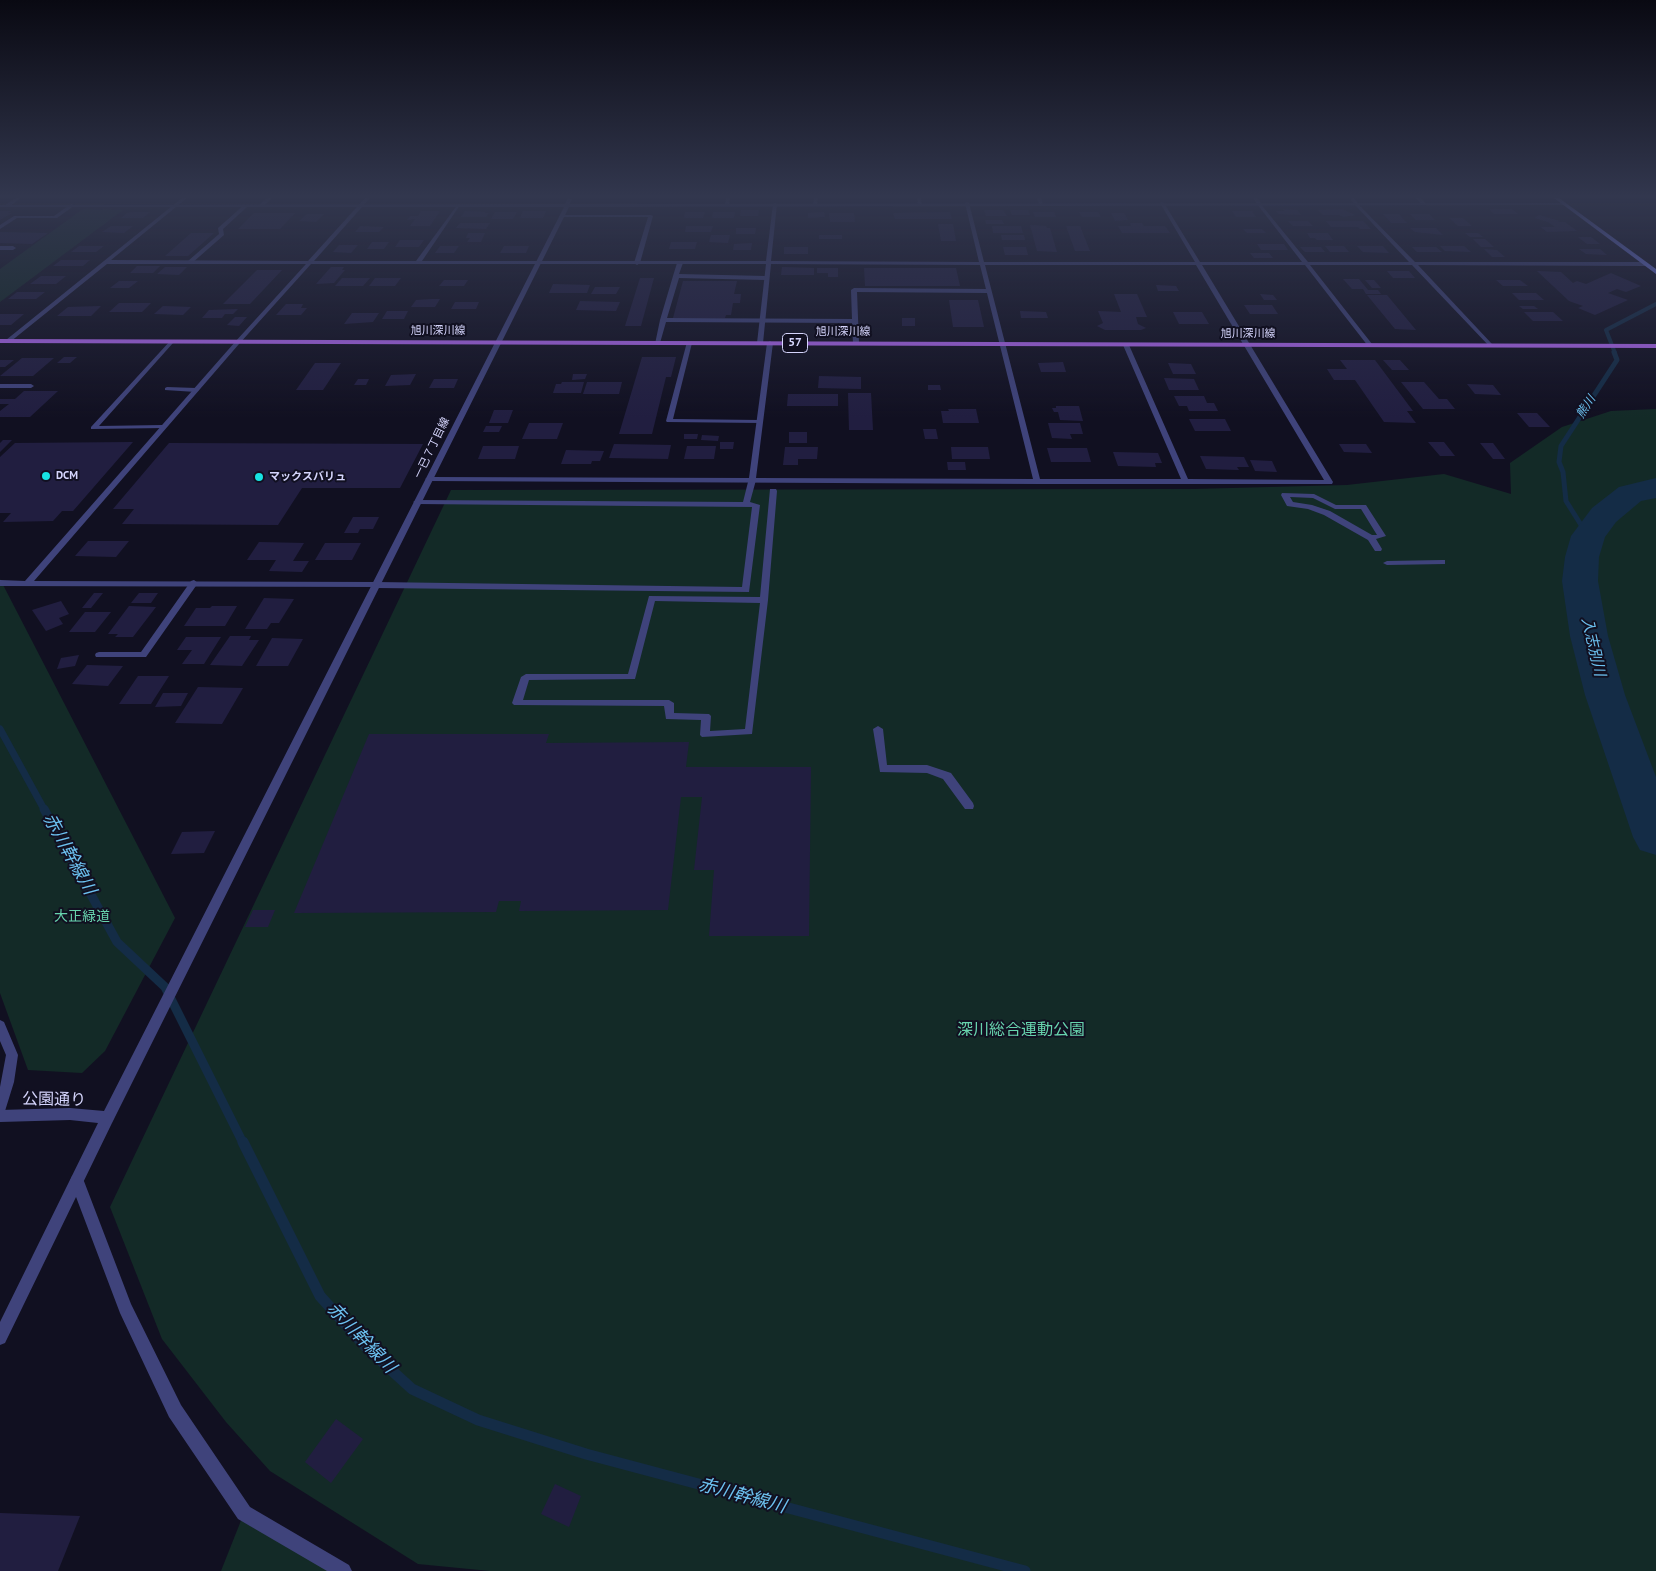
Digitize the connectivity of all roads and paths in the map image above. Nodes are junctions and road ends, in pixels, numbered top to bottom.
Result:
1 (93, 271) edge
2 (301, 271) edge
3 (533, 271) edge
4 (677, 271) edge
5 (767, 271) edge
6 (983, 271) edge
7 (1203, 271) edge
8 (1314, 271) edge
9 (1422, 271) edge
10 (676, 276) junction
11 (766, 278) junction
12 (988, 291) junction
13 (663, 320) junction
14 (762, 320) junction
15 (855, 321) junction
16 (4, 341) edge
17 (171, 342) junction
18 (237, 343) junction
19 (497, 343) junction
20 (657, 343) junction
21 (689, 343) junction
22 (760, 343) junction
23 (770, 343) junction
24 (856, 343) junction
25 (1001, 344) junction
26 (1126, 345) junction
27 (1246, 345) junction
28 (1370, 345) junction
29 (1490, 345) junction
30 (1656, 346) edge
31 (0, 386) edge
32 (31, 386) dead end
33 (167, 389) dead end
34 (196, 390) junction
35 (760, 422) junction
36 (163, 427) junction
37 (429, 479) junction
38 (752, 480) junction
39 (1185, 481) junction
40 (1037, 482) junction
41 (773, 491) dead end
42 (418, 502) junction
43 (746, 504) junction
44 (1370, 538) junction
45 (1378, 549) dead end
46 (1442, 562) dead end
47 (1388, 563) dead end
48 (28, 582) junction
49 (0, 583) edge
50 (194, 583) junction
51 (376, 585) junction
52 (764, 600) junction
53 (99, 655) dead end
54 (878, 728) dead end
55 (969, 806) dead end
56 (0, 1026) edge
57 (0, 1107) edge
58 (0, 1116) edge
59 (107, 1118) junction
60 (77, 1181) junction
61 (0, 1338) edge
62 (343, 1571) edge

1 - 16 street
2 - 18 street
3 - 19 street, 一已７丁目線
4 - 10 street
5 - 11 street
6 - 12 street
7 - 27 street
8 - 28 street
9 - 29 street
10 - 11 street
10 - 13 street
11 - 14 street
12 - 15 street
12 - 25 street
13 - 14 street
13 - 20 street
14 - 15 street
14 - 22 street
15 - 24 street
16 - 17 main road, 旭川深川線 / 57
17 - 18 main road, 旭川深川線 / 57
17 - 36 street
18 - 19 main road, 旭川深川線 / 57
18 - 34 street
19 - 20 main road, 旭川深川線 / 57
19 - 37 street, 一已７丁目線
20 - 21 main road, 旭川深川線 / 57
21 - 22 main road, 旭川深川線 / 57
21 - 35 street
22 - 23 main road, 旭川深川線 / 57
23 - 24 main road, 旭川深川線 / 57
23 - 35 street
24 - 25 main road, 旭川深川線 / 57
25 - 26 main road, 旭川深川線 / 57
25 - 40 street
26 - 27 main road, 旭川深川線 / 57
26 - 39 street
27 - 28 main road, 旭川深川線 / 57
27 - 39 street
28 - 29 main road, 旭川深川線 / 57
29 - 30 main road, 旭川深川線 / 57
31 - 32 street
33 - 34 street
34 - 36 street
35 - 38 street
36 - 48 street
37 - 38 street
37 - 42 street, 一已７丁目線
38 - 40 street
38 - 43 street
39 - 40 street
41 - 52 street
42 - 43 street
42 - 51 street, 一已７丁目線
43 - 51 street
44 - 44 street
44 - 45 street
46 - 47 street
48 - 49 street
48 - 50 street
50 - 51 street
50 - 53 street
51 - 59 street, 一已７丁目線
52 - 52 street
54 - 55 street
56 - 57 street
58 - 59 street, 公園通り
59 - 60 street, 一已７丁目線
60 - 61 street, 一已７丁目線
60 - 62 street

